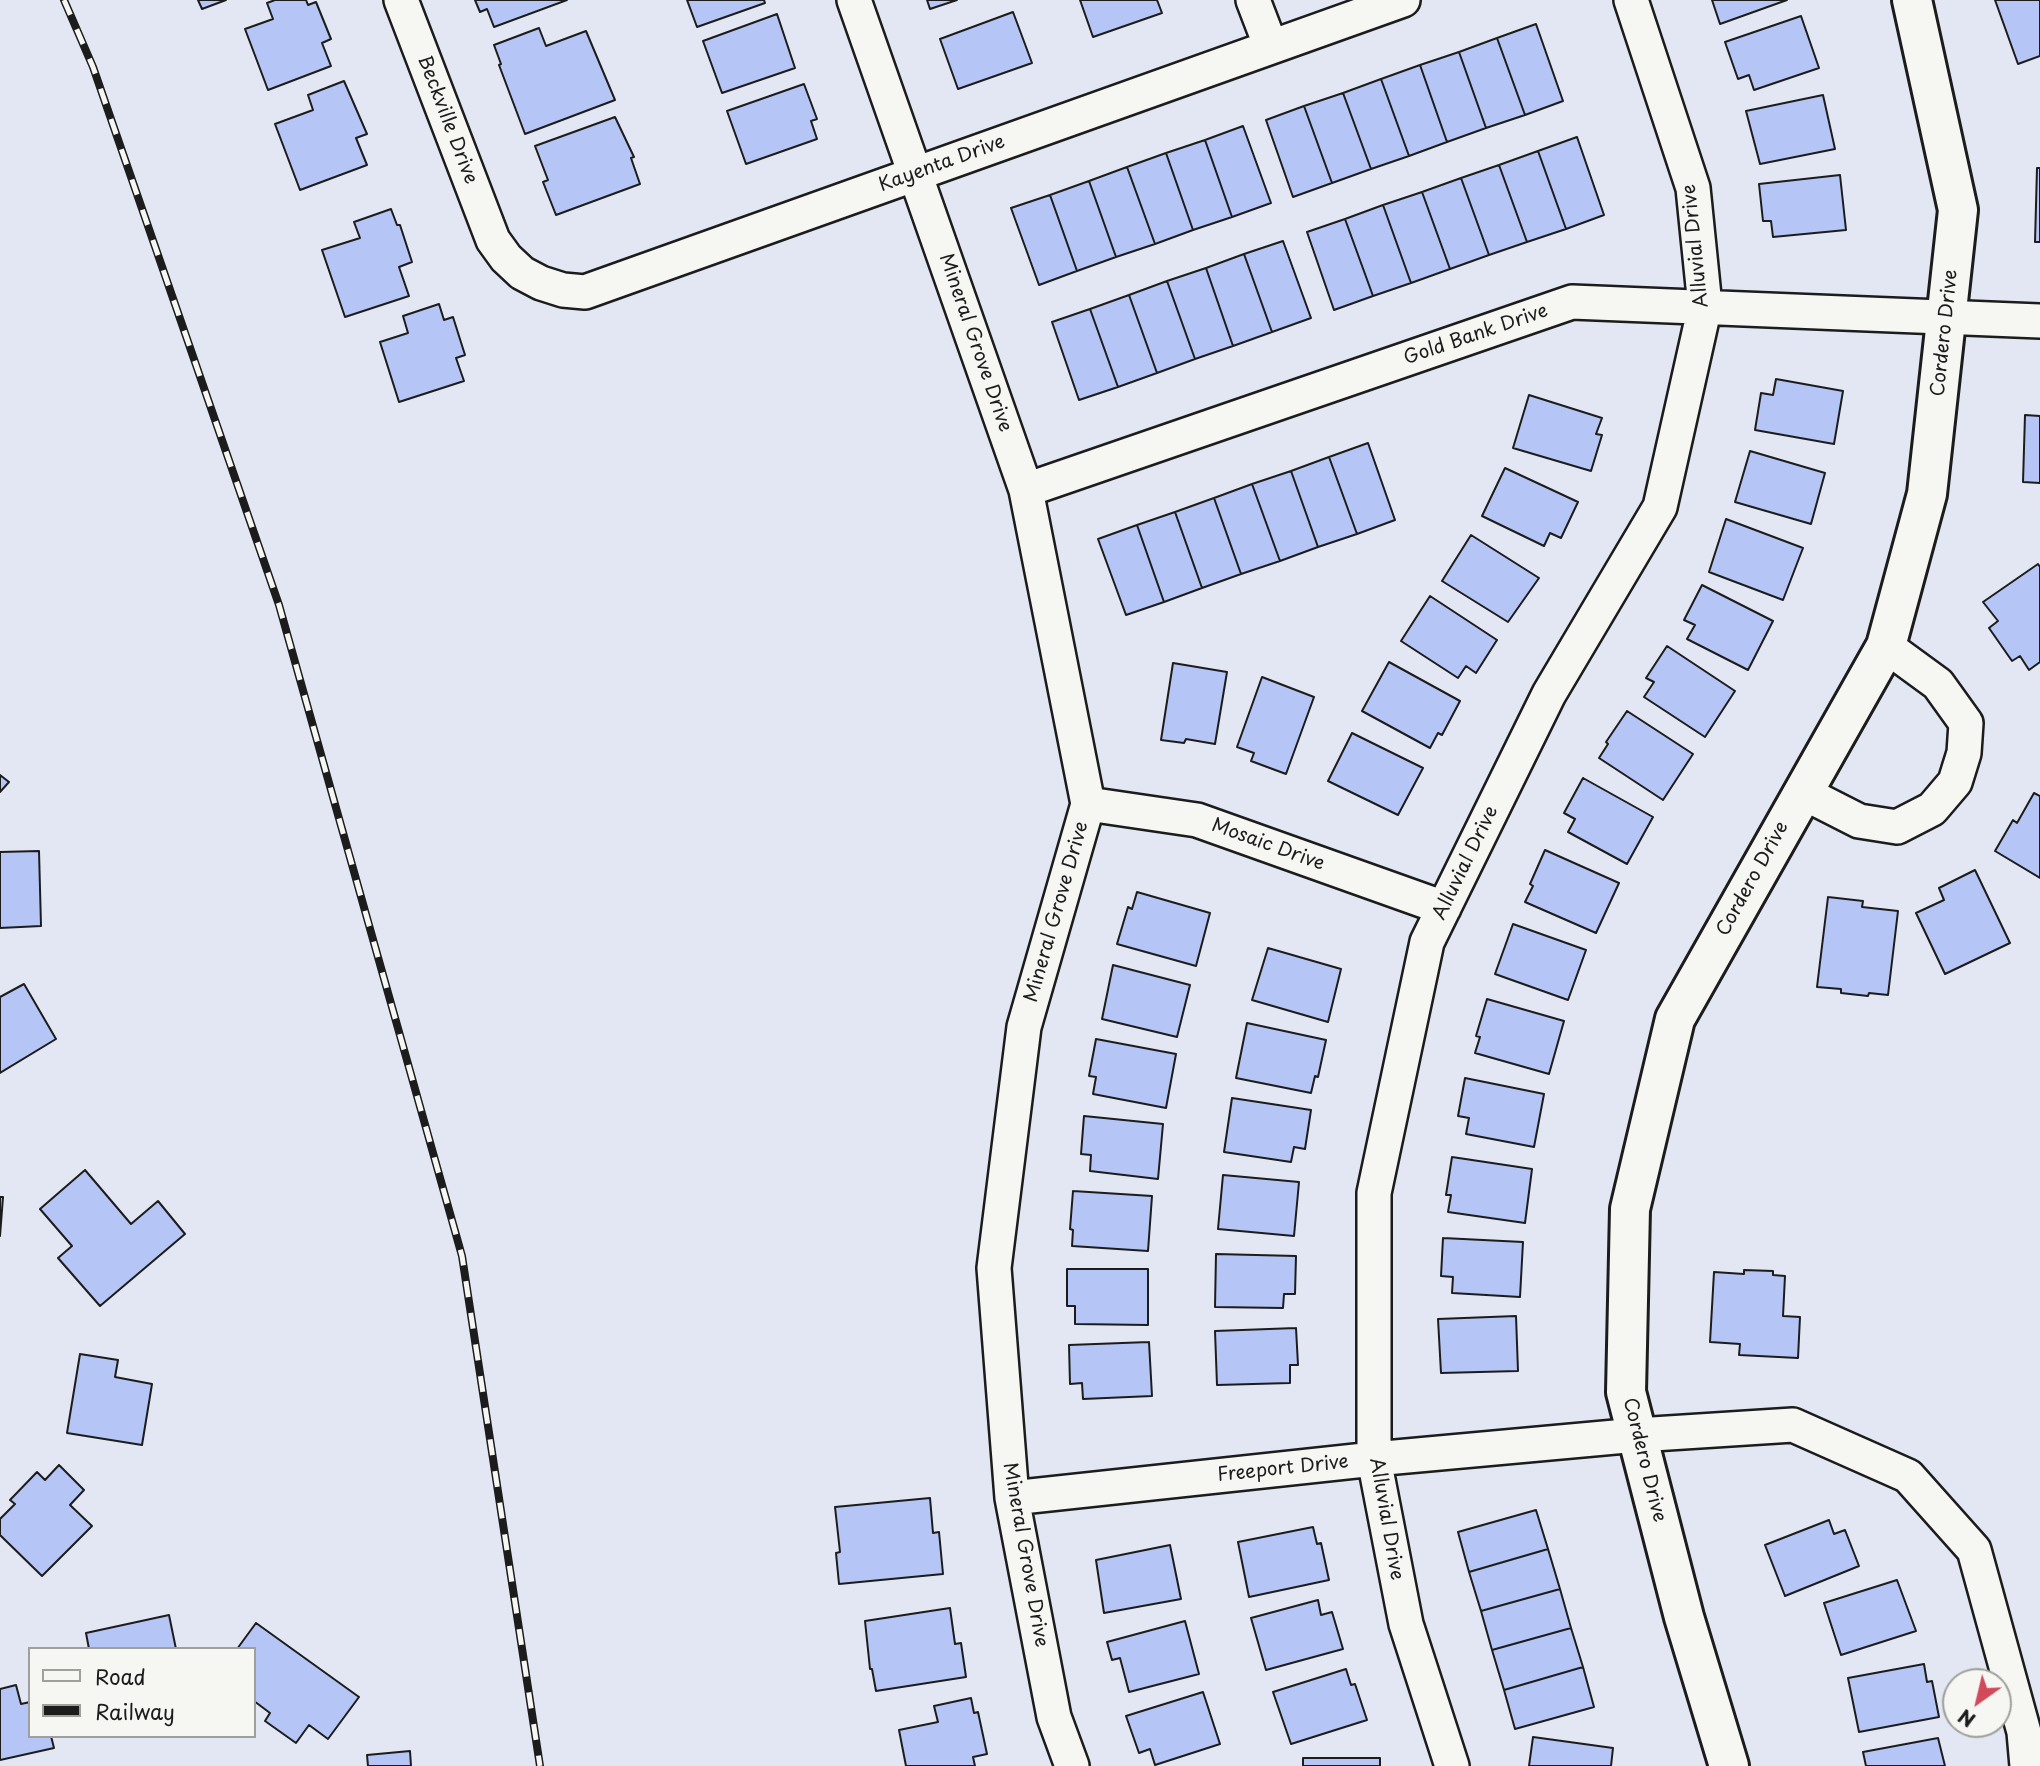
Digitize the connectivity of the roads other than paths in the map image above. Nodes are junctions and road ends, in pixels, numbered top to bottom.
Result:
1 (401, 0) edge
2 (854, 0) edge
3 (1253, 0) edge
4 (1403, 0) edge
5 (1631, 0) edge
6 (1912, 0) edge
7 (1271, 47) junction
8 (916, 173) junction
9 (493, 240) joint
10 (1705, 306) junction
11 (1946, 316) junction
12 (2040, 321) edge
13 (1026, 490) junction
14 (1886, 646) junction
15 (1802, 792) junction
16 (1088, 804) junction
17 (1444, 908) junction
18 (1637, 1435) junction
19 (1374, 1459) junction
20 (1012, 1498) junction
21 (1072, 1766) edge
22 (1452, 1766) edge
23 (1729, 1766) edge
24 (2027, 1766) edge

1 - 9 street, Beckville Drive
2 - 8 street, Mineral Grove Drive
3 - 7 street
4 - 7 street, Kayenta Drive
5 - 10 street, Alluvial Drive
6 - 11 street, Cordero Drive
7 - 8 street, Kayenta Drive
8 - 9 street, Kayenta Drive
8 - 13 street, Mineral Grove Drive
10 - 11 street, Gold Bank Drive
10 - 13 street, Gold Bank Drive
10 - 17 street, Alluvial Drive
11 - 12 street, Gold Bank Drive
11 - 14 street, Cordero Drive
13 - 16 street, Mineral Grove Drive
14 - 15 street, Cordero Drive
14 - 15 street
15 - 18 street, Cordero Drive
16 - 17 street, Mosaic Drive
16 - 20 street, Mineral Grove Drive
17 - 19 street, Alluvial Drive
18 - 19 street, Freeport Drive
18 - 23 street, Cordero Drive
18 - 24 street, Freeport Drive
19 - 20 street, Freeport Drive
19 - 22 street, Alluvial Drive
20 - 21 street, Mineral Grove Drive

